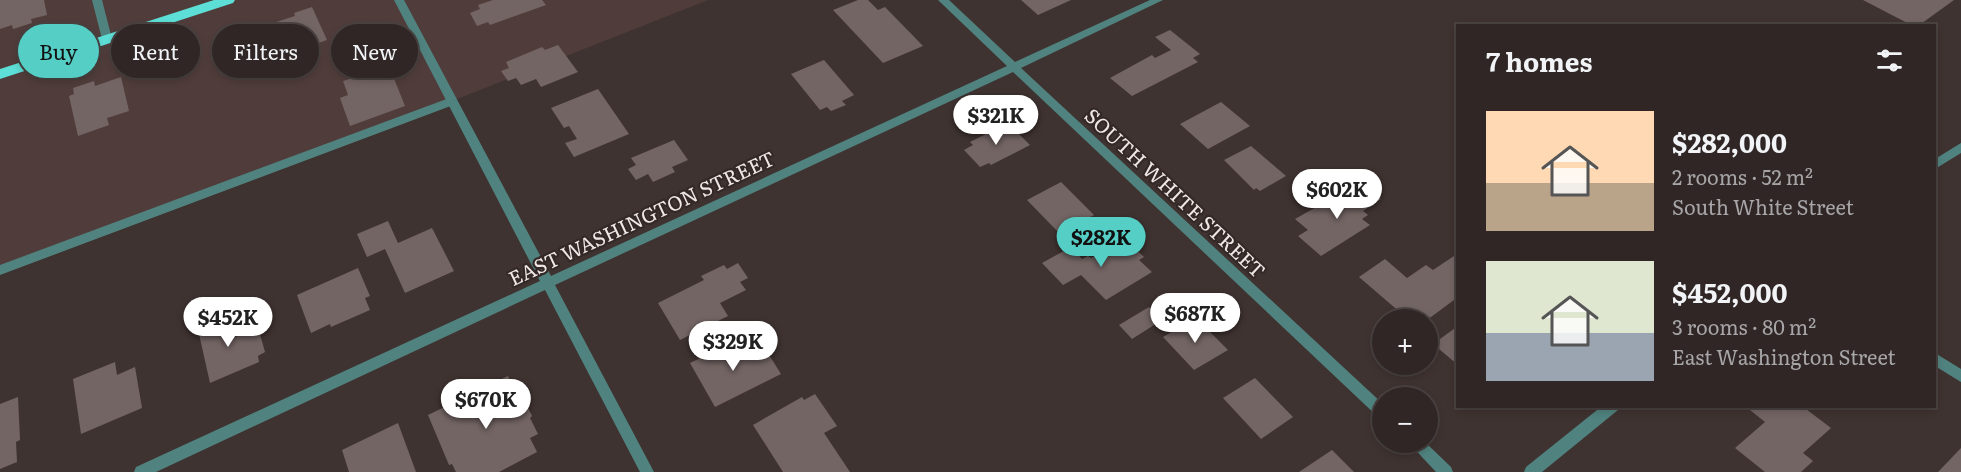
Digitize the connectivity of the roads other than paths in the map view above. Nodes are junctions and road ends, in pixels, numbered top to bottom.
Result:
1 (97, 0) edge
2 (228, 0) edge
3 (399, 0) edge
4 (943, 0) edge
5 (1158, 0) edge
6 (107, 39) junction
7 (1013, 66) junction
8 (0, 74) edge
9 (452, 101) junction
10 (1961, 147) edge
11 (1936, 164) edge
12 (0, 270) edge
13 (548, 282) junction
14 (1936, 359) edge
15 (1961, 376) edge
16 (1372, 403) edge
17 (1611, 408) edge
18 (1426, 453) edge
19 (141, 472) edge
20 (647, 472) edge
21 (1446, 472) edge
22 (1532, 472) edge

1 - 6 street
2 - 6 highway
3 - 9 street
4 - 7 street, SOUTH WHITE STREET
5 - 7 street, EAST WASHINGTON STREET
6 - 8 highway
7 - 13 street, EAST WASHINGTON STREET
7 - 16 street, SOUTH WHITE STREET
9 - 12 street
9 - 13 street
10 - 11 street
13 - 19 street, EAST WASHINGTON STREET
13 - 20 street
14 - 15 street
17 - 22 street
18 - 21 street

